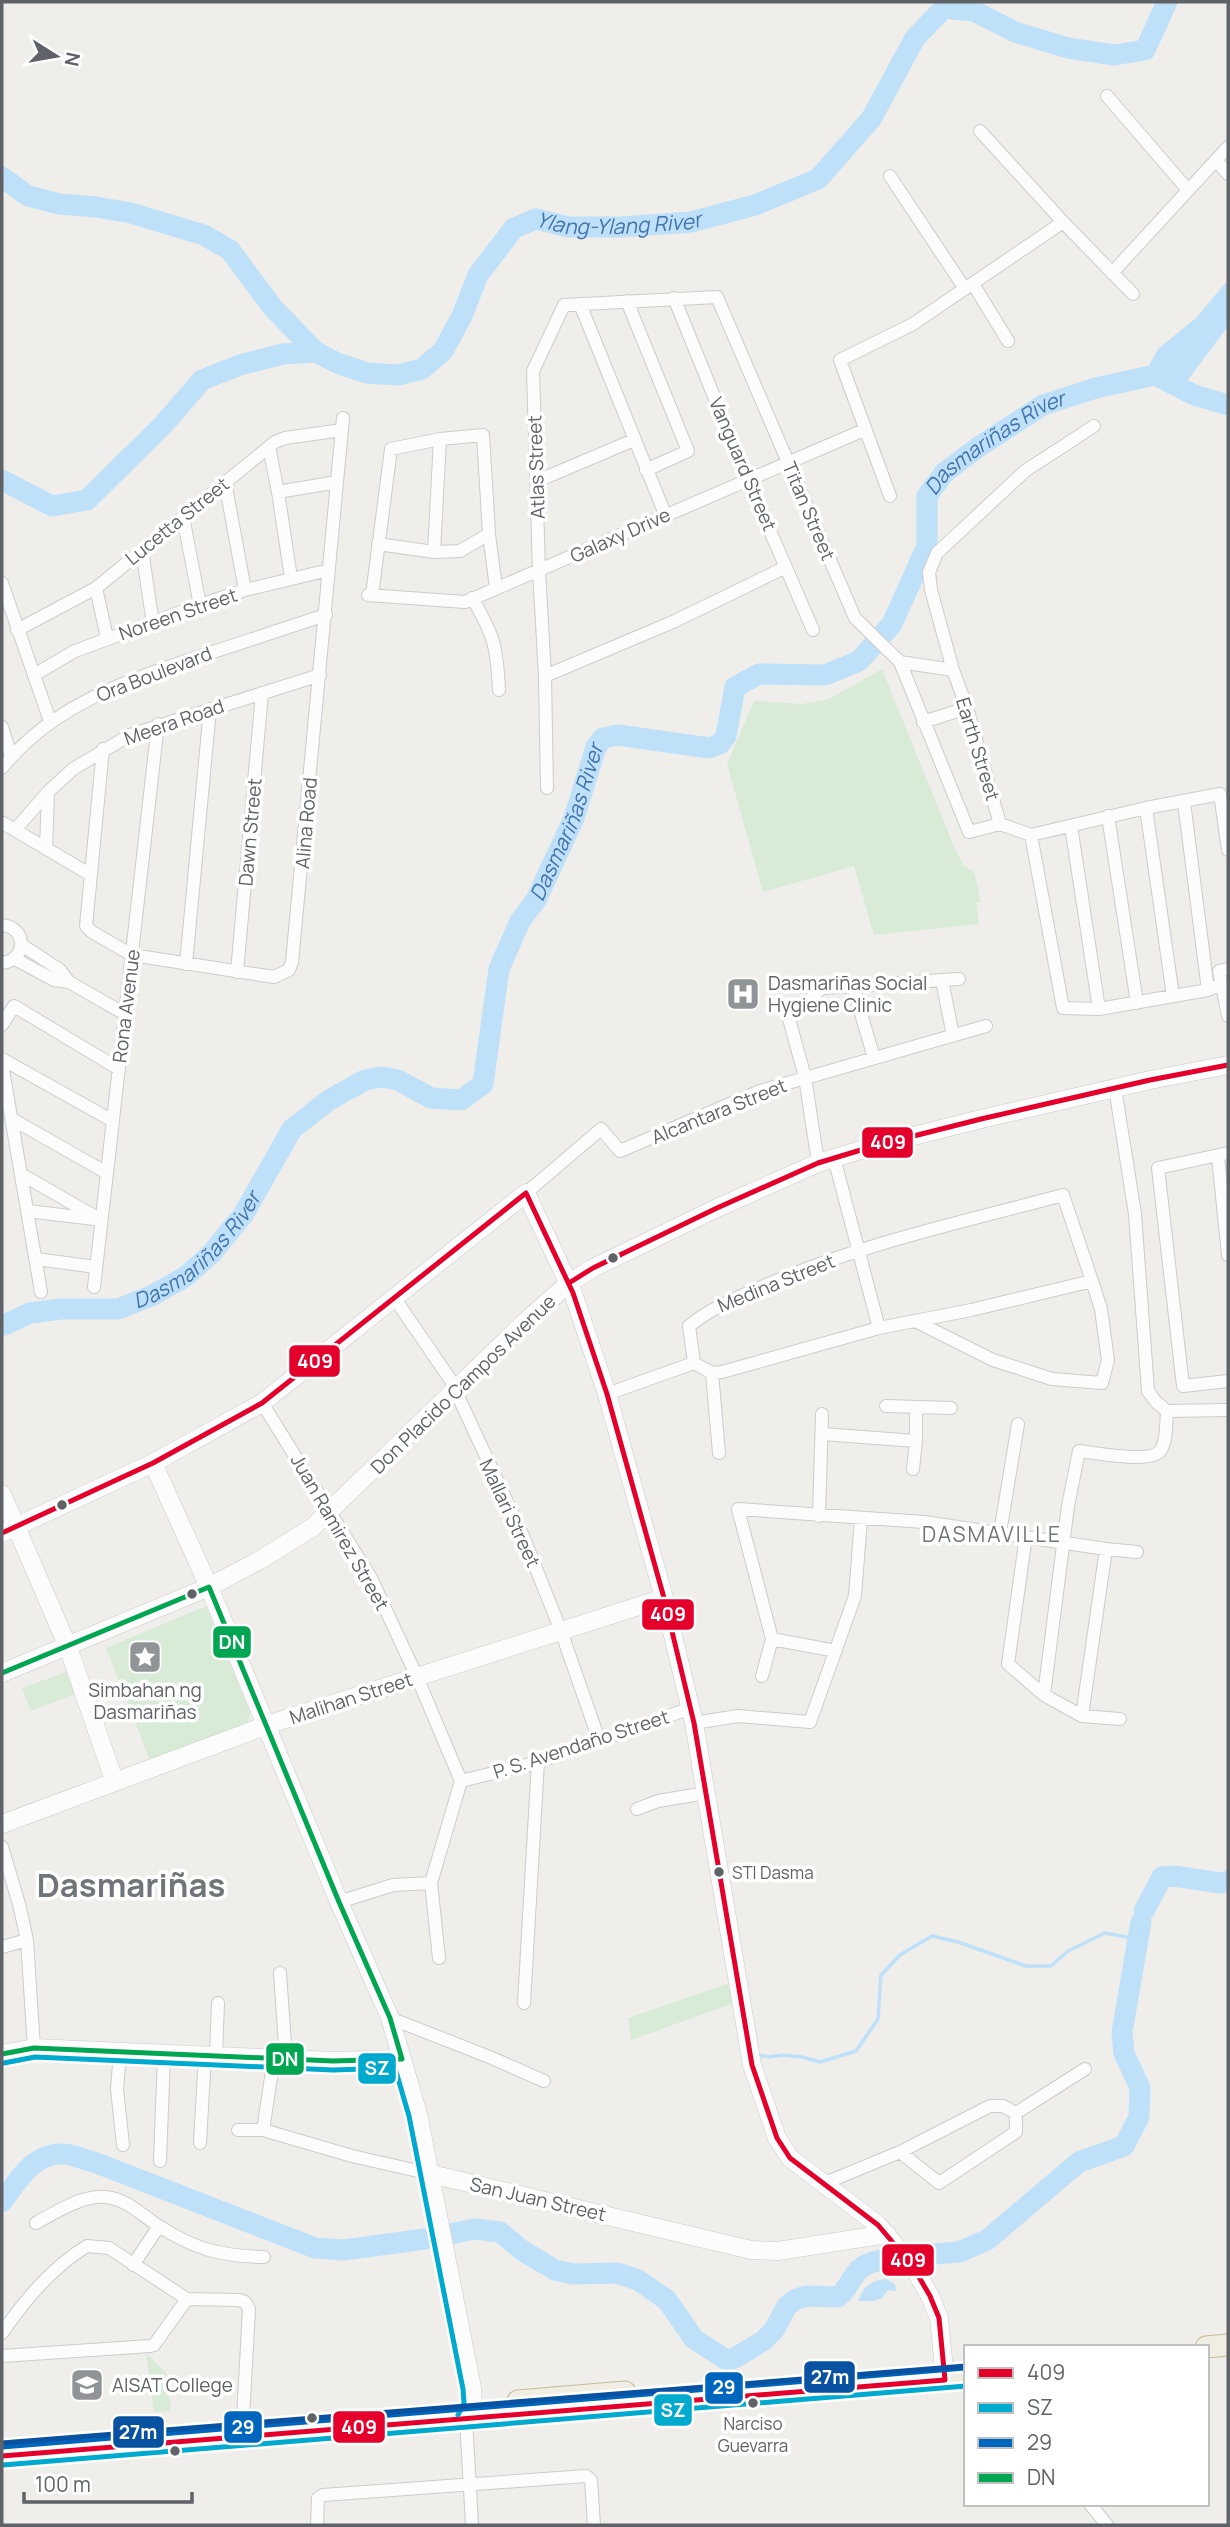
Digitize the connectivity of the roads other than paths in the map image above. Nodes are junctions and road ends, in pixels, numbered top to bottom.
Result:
1 (1107, 96) dead end
2 (980, 131) dead end
3 (1228, 147) edge
4 (1216, 160) junction
5 (1228, 174) edge
6 (890, 176) dead end
7 (1188, 190) junction
8 (1063, 222) junction
9 (1112, 272) junction
10 (969, 287) junction
11 (1133, 294) dead end
12 (674, 298) junction
13 (627, 301) junction
14 (580, 304) junction
15 (1008, 341) dead end
16 (342, 424) joint
17 (1094, 426) dead end
18 (864, 430) junction
19 (440, 439) junction
20 (634, 440) junction
21 (269, 447) junction
22 (789, 464) junction
23 (646, 470) junction
24 (748, 480) junction
25 (537, 481) junction
26 (225, 482) junction
27 (337, 482) junction
28 (278, 492) junction
29 (890, 496) dead end
30 (665, 514) junction
31 (183, 517) junction
32 (489, 534) junction
33 (378, 544) junction
34 (142, 550) junction
35 (434, 552) junction
36 (786, 567) junction
37 (329, 570) junction
38 (539, 572) junction
39 (291, 578) junction
40 (2, 583) edge
41 (96, 588) junction
42 (496, 588) junction
43 (245, 590) junction
44 (472, 598) junction
45 (200, 605) junction
46 (326, 615) junction
47 (153, 624) junction
48 (17, 630) junction
49 (813, 630) dead end
50 (107, 638) junction
51 (900, 662) junction
52 (953, 670) junction
53 (34, 675) junction
54 (320, 675) junction
55 (545, 676) junction
56 (499, 690) dead end
57 (262, 693) junction
58 (967, 708) junction
59 (210, 709) junction
60 (50, 721) junction
61 (923, 722) junction
62 (158, 724) junction
63 (2, 727) edge
64 (103, 749) junction
65 (11, 756) junction
66 (2, 768) edge
67 (547, 788) dead end
68 (48, 792) junction
69 (1184, 802) junction
70 (1146, 808) junction
71 (1108, 816) junction
72 (3, 822) edge
73 (1000, 824) junction
74 (1071, 826) junction
75 (15, 830) junction
76 (1031, 835) junction
77 (46, 848) junction
78 (1228, 850) edge
79 (91, 875) junction
80 (2, 925) edge
81 (22, 945) junction
82 (132, 955) junction
83 (8, 961) edge
84 (186, 964) junction
85 (1224, 970) edge
86 (237, 972) junction
87 (959, 979) dead end
88 (942, 980) junction
89 (69, 982) junction
90 (1222, 984) junction
91 (853, 986) junction
92 (1208, 990) junction
93 (1173, 996) junction
94 (1137, 1003) junction
95 (1099, 1009) junction
96 (125, 1014) junction
97 (1228, 1016) edge
98 (2, 1025) edge
99 (986, 1027) dead end
100 (953, 1036) junction
101 (874, 1058) junction
102 (2, 1061) edge
103 (1228, 1065) edge
104 (119, 1069) junction
105 (805, 1077) junction
106 (1115, 1088) junction
107 (12, 1119) junction
108 (113, 1121) junction
109 (1223, 1155) edge
110 (826, 1160) junction
111 (107, 1172) junction
112 (22, 1174) junction
113 (526, 1193) junction
114 (28, 1211) junction
115 (102, 1220) junction
116 (859, 1250) junction
117 (1228, 1255) edge
118 (36, 1259) junction
119 (96, 1267) junction
120 (1092, 1281) junction
121 (569, 1283) junction
122 (94, 1287) dead end
123 (41, 1292) dead end
124 (395, 1299) junction
125 (915, 1321) junction
126 (879, 1328) junction
127 (694, 1363) junction
128 (712, 1373) junction
129 (1228, 1381) edge
130 (454, 1389) junction
131 (607, 1394) junction
132 (262, 1403) junction
133 (886, 1406) dead end
134 (916, 1408) junction
135 (951, 1408) dead end
136 (1228, 1410) edge
137 (1167, 1411) junction
138 (822, 1414) dead end
139 (1018, 1424) dead end
140 (822, 1434) junction
141 (916, 1441) junction
142 (719, 1453) dead end
143 (153, 1463) junction
144 (913, 1469) dead end
145 (2, 1494) edge
146 (331, 1511) junction
147 (819, 1516) junction
148 (861, 1519) junction
149 (9, 1530) edge
150 (1000, 1533) junction
151 (1026, 1536) junction
152 (1064, 1542) junction
153 (1106, 1549) junction
154 (1137, 1552) dead end
155 (209, 1587) junction
156 (664, 1598) junction
157 (561, 1631) junction
158 (772, 1639) junction
159 (68, 1647) junction
160 (835, 1651) junction
161 (2, 1672) edge
162 (762, 1676) dead end
163 (417, 1677) junction
164 (1044, 1695) junction
165 (692, 1716) junction
166 (1082, 1716) junction
167 (1120, 1719) dead end
168 (267, 1725) junction
169 (599, 1740) junction
170 (538, 1762) junction
171 (114, 1780) junction
172 (461, 1782) junction
173 (706, 1793) junction
174 (637, 1809) dead end
175 (2, 1824) edge
176 (2, 1847) edge
177 (431, 1883) junction
178 (339, 1902) junction
179 (27, 1940) junction
180 (2, 1947) edge
181 (439, 1958) dead end
182 (280, 1973) dead end
183 (218, 2003) dead end
184 (524, 2003) dead end
185 (390, 2018) junction
186 (34, 2048) junction
187 (120, 2052) junction
188 (2, 2054) edge
189 (164, 2055) junction
190 (211, 2055) junction
191 (280, 2058) junction
192 (402, 2059) junction
193 (1085, 2069) dead end
194 (544, 2081) dead end
195 (1016, 2112) junction
196 (237, 2130) dead end
197 (263, 2130) junction
198 (200, 2143) dead end
199 (123, 2144) dead end
200 (900, 2152) junction
201 (160, 2161) dead end
202 (431, 2174) junction
203 (825, 2183) junction
204 (36, 2223) dead end
205 (159, 2226) junction
206 (887, 2234) junction
207 (264, 2257) dead end
208 (133, 2265) junction
209 (187, 2299) junction
210 (2, 2333) edge
211 (1228, 2345) edge
212 (1209, 2347) edge
213 (2, 2356) edge
214 (1228, 2358) edge
215 (1209, 2359) edge
216 (951, 2375) edge
217 (470, 2412) junction
218 (242, 2430) junction
219 (2, 2443) edge
220 (2, 2456) edge
221 (469, 2483) junction
222 (1092, 2506) edge
223 (317, 2525) edge
224 (472, 2525) edge
225 (594, 2525) edge
226 (1107, 2525) edge

1 - 7 street
2 - 8 street
3 - 4 street
4 - 5 street
4 - 7 street
6 - 10 street
7 - 9 street
8 - 9 street
8 - 10 street
9 - 11 street
10 - 15 street
10 - 18 street
12 - 13 street
12 - 22 street, Titan Street
12 - 24 street, Vanguard Street
13 - 14 street
13 - 23 street
14 - 20 street
14 - 25 street, Atlas Street
16 - 21 street, Lucetta Street
16 - 27 street, Alina Road
17 - 52 street, Earth Street
18 - 22 street, Galaxy Drive
18 - 29 street
19 - 32 street
19 - 33 street
19 - 35 street
20 - 23 street
20 - 25 street
21 - 26 street, Lucetta Street
21 - 28 street
22 - 24 street, Galaxy Drive
22 - 51 street, Titan Street
23 - 30 street
24 - 30 street, Galaxy Drive
24 - 36 street, Vanguard Street
25 - 38 street, Atlas Street
26 - 31 street, Lucetta Street
26 - 43 street
27 - 28 street
27 - 37 street, Alina Road
28 - 39 street
30 - 38 street, Galaxy Drive
31 - 34 street, Lucetta Street
31 - 45 street
32 - 35 street
32 - 42 street
33 - 35 street
33 - 44 street, Galaxy Drive
34 - 41 street, Lucetta Street
34 - 47 street
36 - 49 street, Vanguard Street
36 - 55 street
37 - 39 street, Noreen Street
37 - 46 street, Alina Road
38 - 42 street, Galaxy Drive
38 - 55 street, Atlas Street
39 - 43 street, Noreen Street
40 - 48 street
41 - 48 street, Lucetta Street
41 - 50 street
42 - 44 street, Galaxy Drive
43 - 45 street, Noreen Street
44 - 56 street
45 - 47 street, Noreen Street
46 - 54 street, Alina Road
46 - 60 street, Ora Boulevard
47 - 50 street, Noreen Street
48 - 53 street
50 - 53 street, Noreen Street
51 - 52 street
51 - 61 street
52 - 58 street, Earth Street
53 - 60 street
54 - 57 street, Meera Road
54 - 86 street, Alina Road
55 - 67 street, Atlas Street
57 - 59 street, Meera Road
57 - 86 street, Dawn Street
58 - 61 street
58 - 73 street, Earth Street
59 - 62 street, Meera Road
59 - 84 street
60 - 65 street, Ora Boulevard
61 - 73 street
62 - 64 street, Meera Road
62 - 82 street, Rona Avenue
63 - 65 street
64 - 68 street, Meera Road
64 - 79 street
65 - 66 street, Ora Boulevard
68 - 75 street, Meera Road
68 - 77 street
69 - 70 street
69 - 78 street
69 - 92 street
70 - 71 street
70 - 93 street
71 - 74 street
71 - 94 street
72 - 75 street
73 - 76 street, Earth Street
74 - 76 street
74 - 95 street
75 - 77 street
76 - 95 street
77 - 79 street
79 - 82 street
80 - 81 street
81 - 83 street
81 - 89 street
82 - 84 street
82 - 96 street, Rona Avenue
83 - 89 street
84 - 86 street
85 - 90 street
87 - 88 street
88 - 91 street
88 - 100 street
89 - 96 street
90 - 92 street
90 - 97 street
91 - 101 street
91 - 105 street
92 - 93 street
93 - 94 street
94 - 95 street
96 - 104 street, Rona Avenue
98 - 104 street
99 - 100 street
100 - 101 street
101 - 105 street
102 - 107 street
102 - 108 street
103 - 106 street, Don Placido Campos Avenue
104 - 108 street, Rona Avenue
105 - 110 street, Alcantara Street
105 - 113 street, Alcantara Street
106 - 110 street, Don Placido Campos Avenue
106 - 137 street
107 - 111 street
107 - 112 street
108 - 111 street, Rona Avenue
109 - 117 street
109 - 129 street
110 - 116 street, Medina Street
110 - 121 street, Don Placido Campos Avenue
111 - 115 street, Rona Avenue
112 - 114 street
112 - 115 street
113 - 121 street
113 - 124 street
114 - 115 street
114 - 118 street
115 - 119 street, Rona Avenue
116 - 120 street
116 - 126 street
116 - 127 street, Medina Street
118 - 119 street
118 - 123 street
119 - 122 street, Rona Avenue
120 - 125 street
120 - 125 street
121 - 130 street, Don Placido Campos Avenue
121 - 131 street
124 - 130 street, Mallari Street
124 - 132 street
125 - 126 street
126 - 128 street
127 - 128 street
127 - 131 street
128 - 142 street
130 - 146 street, Don Placido Campos Avenue
130 - 157 street, Mallari Street
131 - 156 street
132 - 143 street
132 - 146 street, Juan Ramirez Street
133 - 134 street
134 - 135 street
134 - 141 street
136 - 137 street
137 - 152 street
138 - 140 street
139 - 150 street
140 - 141 street
140 - 147 street
141 - 144 street
143 - 149 street
143 - 155 street
145 - 149 street
146 - 155 street, Don Placido Campos Avenue
146 - 163 street, Juan Ramirez Street
147 - 148 street
147 - 158 street
148 - 150 street
148 - 160 street
149 - 159 street
150 - 151 street
151 - 152 street
151 - 164 street
152 - 153 street
152 - 164 street
153 - 154 street
153 - 166 street
155 - 159 street, Don Placido Campos Avenue
155 - 168 street
156 - 157 street, Malihan Street
156 - 165 street
157 - 163 street, Malihan Street
157 - 169 street, Mallari Street
158 - 160 street
158 - 162 street
159 - 161 street, Don Placido Campos Avenue
159 - 171 street
160 - 165 street, P. S. Avendaño Street
163 - 168 street, Malihan Street
163 - 172 street, Juan Ramirez Street
164 - 166 street
165 - 169 street, P. S. Avendaño Street
165 - 173 street
166 - 167 street
168 - 171 street, Malihan Street
168 - 178 street
169 - 170 street, P. S. Avendaño Street
170 - 172 street, P. S. Avendaño Street
170 - 184 street
171 - 175 street, Malihan Street
172 - 177 street
173 - 174 street
173 - 203 street
176 - 179 street
177 - 178 street
177 - 181 street
178 - 185 street
179 - 180 street
179 - 186 street
182 - 191 street
183 - 190 street
185 - 192 street
185 - 194 street
186 - 187 street
186 - 188 street
187 - 189 street
187 - 199 street
189 - 190 street
189 - 201 street
190 - 191 street
190 - 198 street
191 - 192 street
191 - 197 street
192 - 202 street
193 - 195 street
195 - 200 street
195 - 200 street
196 - 197 street, San Juan Street
197 - 202 street, San Juan Street
200 - 203 street
202 - 206 street, San Juan Street
202 - 217 street
203 - 206 street
204 - 205 street
205 - 207 street
205 - 208 street
206 - 216 street
208 - 209 street
208 - 210 street
209 - 213 street
209 - 218 street
211 - 212 highway
214 - 215 highway
216 - 217 highway
217 - 218 highway
217 - 221 street
218 - 219 highway
218 - 220 highway
221 - 223 street
221 - 224 street
221 - 225 street
222 - 226 street

